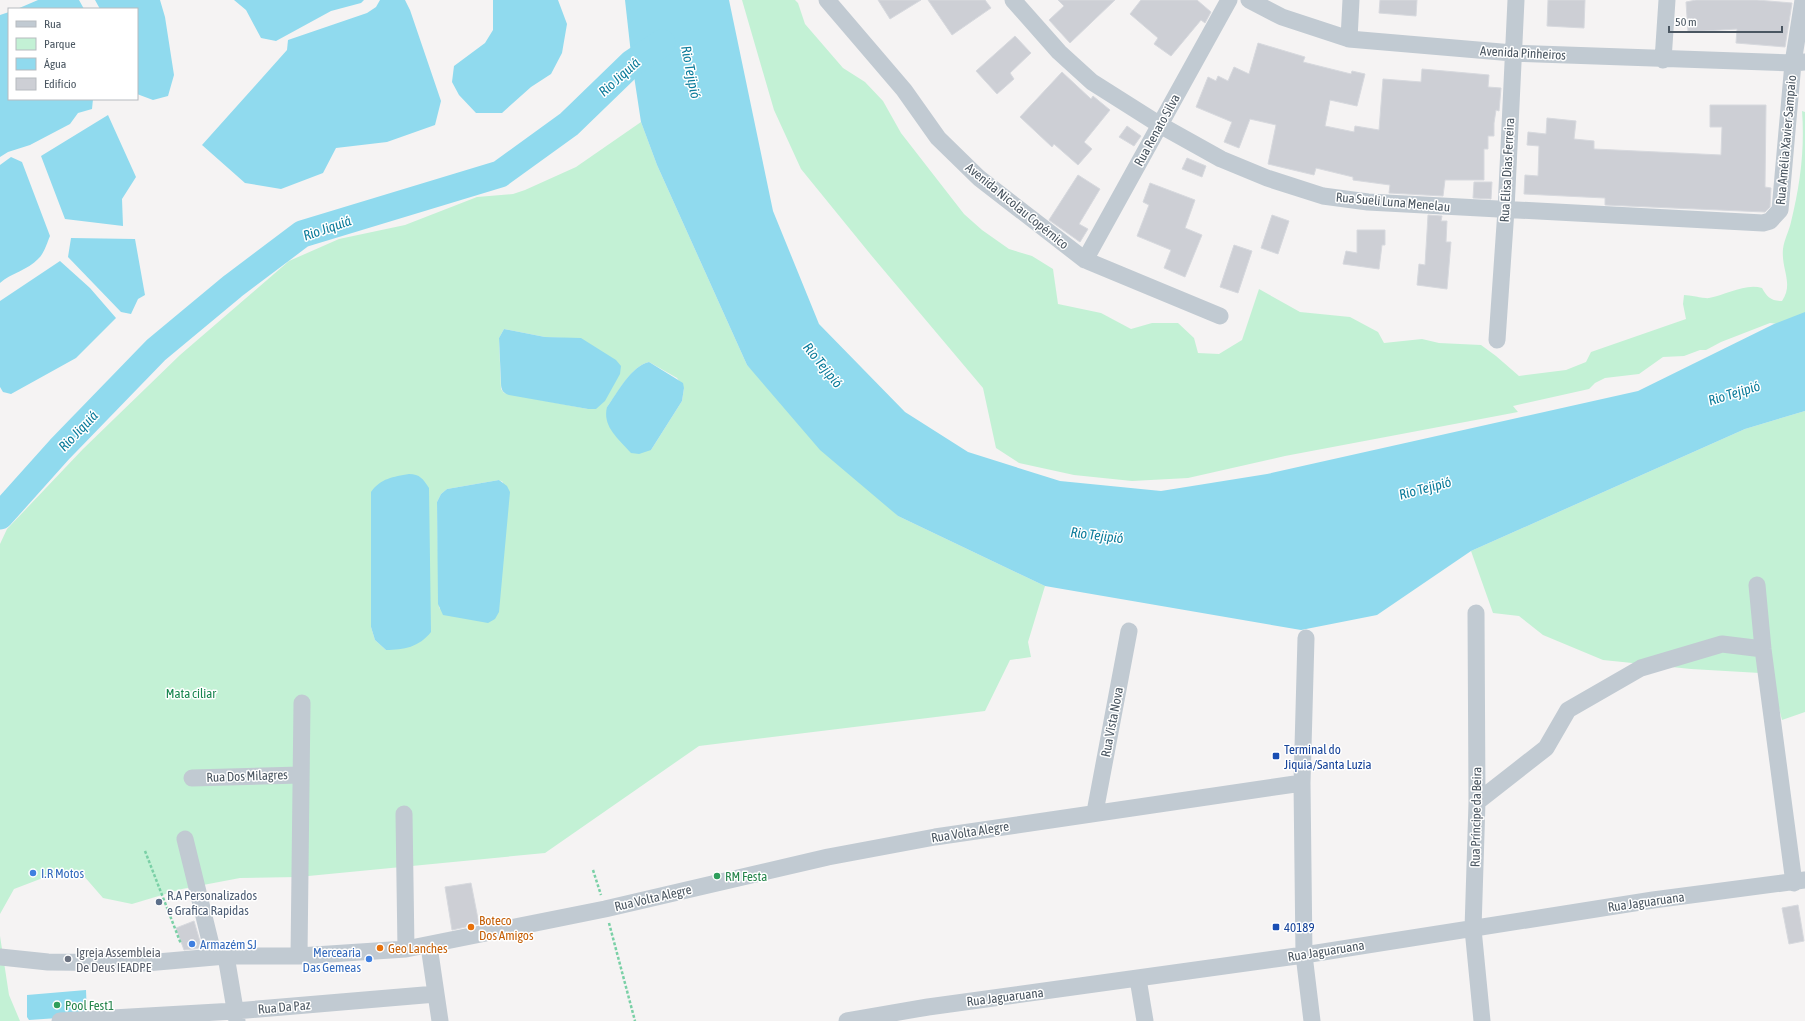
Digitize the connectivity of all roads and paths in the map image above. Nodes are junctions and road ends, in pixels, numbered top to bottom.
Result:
1 (827, 0) edge
2 (1013, 0) edge
3 (1229, 0) edge
4 (1249, 0) edge
5 (1351, 0) edge
6 (1516, 0) edge
7 (1667, 0) edge
8 (1803, 0) edge
9 (1349, 39) junction
10 (1513, 53) junction
11 (1663, 60) junction
12 (1799, 62) edge
13 (1160, 125) junction
14 (1506, 210) junction
15 (1763, 223) joint
16 (1085, 260) junction
17 (1220, 316) dead end
18 (1497, 340) dead end
19 (1757, 585) dead end
20 (1476, 613) dead end
21 (1129, 631) dead end
22 (1306, 638) dead end
23 (1762, 649) junction
24 (302, 703) dead end
25 (301, 775) junction
26 (192, 778) dead end
27 (1302, 783) junction
28 (1477, 802) junction
29 (1095, 812) junction
30 (404, 814) dead end
31 (186, 840) dead end
32 (145, 851) dead end
33 (593, 870) dead end
34 (1799, 882) edge
35 (605, 909) junction
36 (1473, 929) junction
37 (429, 946) junction
38 (406, 949) junction
39 (1304, 955) junction
40 (220, 956) junction
41 (299, 956) junction
42 (0, 957) edge
43 (187, 959) junction
44 (1138, 979) junction
45 (436, 994) junction
46 (236, 1016) edge
47 (60, 1021) edge
48 (440, 1021) edge
49 (635, 1021) edge
50 (847, 1021) edge
51 (1145, 1021) edge
52 (1312, 1021) edge
53 (1482, 1021) edge

1 - 16 street, Avenida Nicolau Copérnico
2 - 13 street, Rua Sueli Luna Menelau
3 - 13 street, Rua Renato Silva
4 - 9 street, Avenida Pinheiros
5 - 9 street
6 - 10 street, Rua Elisa Dias Ferreira
7 - 11 street
8 - 12 street, Rua Amélia Xavier Sampaio
9 - 10 street, Avenida Pinheiros
10 - 11 street, Avenida Pinheiros
10 - 14 street, Rua Elisa Dias Ferreira
11 - 12 street, Avenida Pinheiros
12 - 15 street, Rua Amélia Xavier Sampaio
13 - 14 street, Rua Sueli Luna Menelau
13 - 16 street, Rua Renato Silva
14 - 15 street, Rua Sueli Luna Menelau
14 - 18 street, Rua Elisa Dias Ferreira
16 - 17 street, Avenida Nicolau Copérnico
19 - 23 street
20 - 28 street, Rua Príncipe da Beira
21 - 29 street, Rua Vista Nova
22 - 27 street
23 - 28 street
23 - 34 street
24 - 25 street
25 - 26 street, Rua Dos Milagres
25 - 41 street
27 - 29 street, Rua Volta Alegre
27 - 39 street
28 - 36 street, Rua Príncipe da Beira
29 - 35 street, Rua Volta Alegre
30 - 38 street
31 - 40 street
32 - 43 path
33 - 35 path
34 - 36 street, Rua Jaguaruana
35 - 37 street, Rua Volta Alegre
35 - 49 path
36 - 39 street, Rua Jaguaruana
36 - 53 street, Rua Príncipe da Beira
37 - 38 street, Rua Volta Alegre
37 - 45 street
38 - 41 street, Rua Volta Alegre
39 - 44 street, Rua Jaguaruana
39 - 52 street
40 - 41 street, Rua Volta Alegre
40 - 43 street, Rua Volta Alegre
40 - 46 street
42 - 43 street, Rua Volta Alegre
44 - 50 street, Rua Jaguaruana
44 - 51 street
45 - 46 street, Rua Da Paz
45 - 48 street
46 - 47 street, Rua Da Paz

